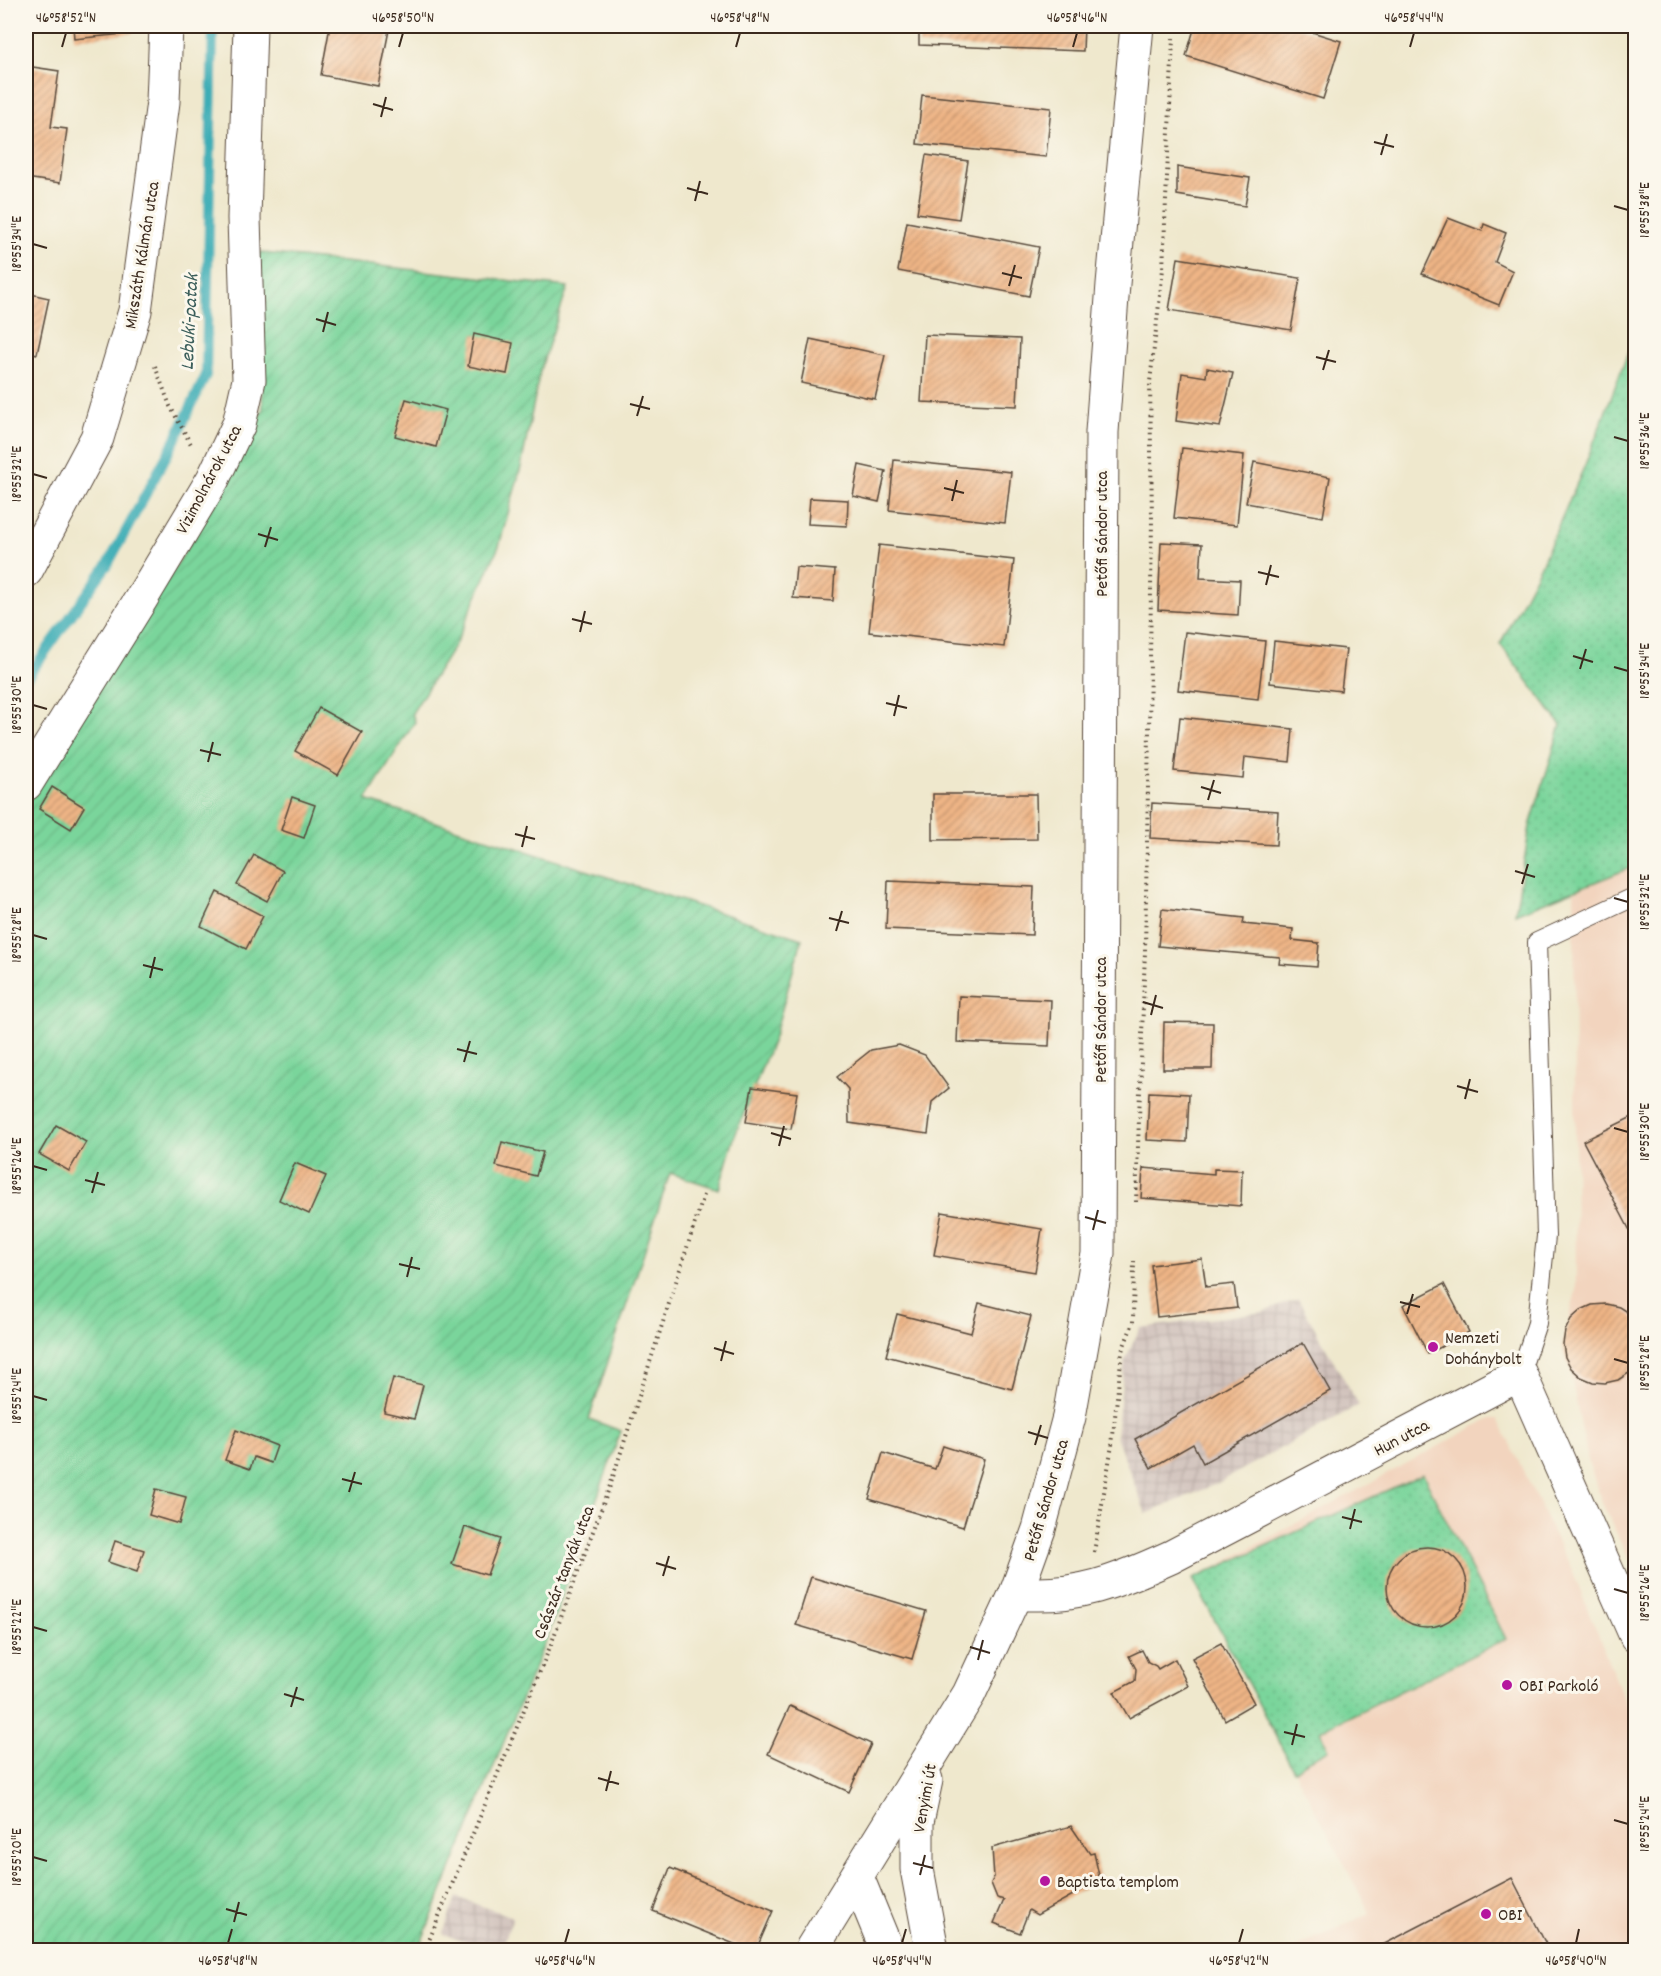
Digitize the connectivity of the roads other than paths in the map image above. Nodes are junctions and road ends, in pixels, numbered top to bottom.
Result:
1 (166, 26) edge
2 (250, 26) edge
3 (1137, 26) edge
4 (26, 571) edge
5 (26, 784) edge
6 (1635, 896) edge
7 (1520, 1374) junction
8 (1016, 1593) junction
9 (1635, 1636) edge
10 (932, 1752) junction
11 (857, 1877) junction
12 (811, 1950) edge
13 (887, 1950) edge
14 (932, 1950) edge

1 - 4 street, Mikszáth Kálmán utca
2 - 5 street, Vizimolnárok utca
3 - 8 street, Petőfi Sándor utca
6 - 7 lane
7 - 8 street, Hun utca
7 - 9 street
8 - 10 street, Petőfi Sándor utca
10 - 11 street, Petőfi Sándor utca
10 - 14 street, Venyimi út
11 - 12 street, Petőfi Sándor utca
11 - 13 street

